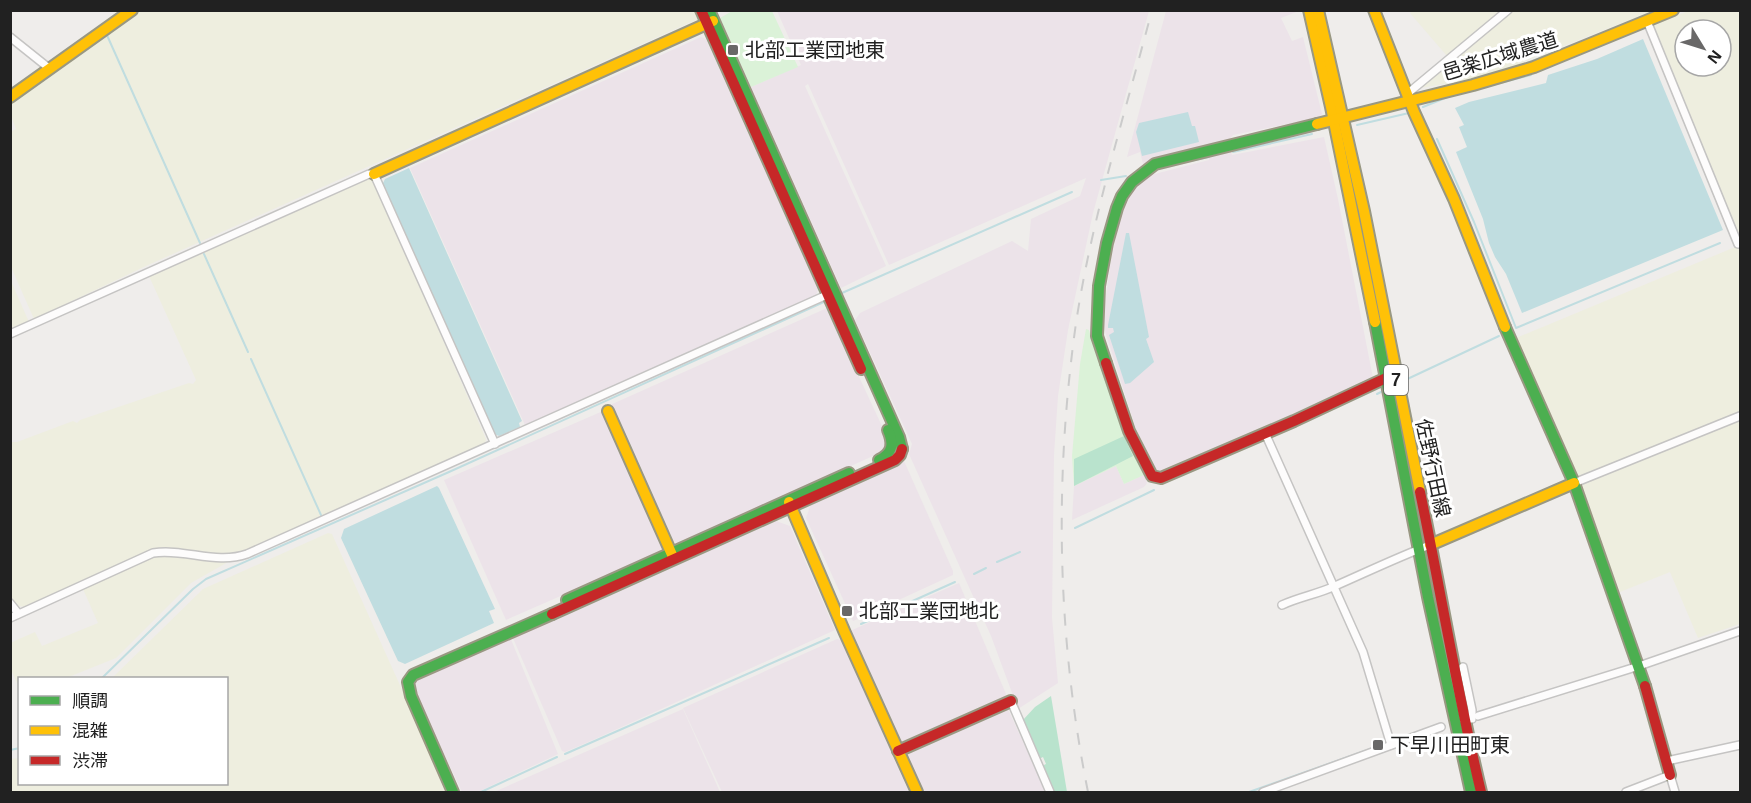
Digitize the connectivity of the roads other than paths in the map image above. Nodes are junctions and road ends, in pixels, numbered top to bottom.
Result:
1 (132, 10) edge
2 (701, 10) edge
3 (709, 10) edge
4 (1309, 10) edge
5 (1318, 10) edge
6 (1374, 10) edge
7 (1508, 10) edge
8 (1673, 10) edge
9 (1647, 21) junction
10 (710, 23) junction
11 (1318, 31) junction
12 (10, 37) edge
13 (50, 69) junction
14 (10, 97) edge
15 (1408, 97) junction
16 (1338, 119) junction
17 (374, 174) junction
18 (1737, 244) dead end
19 (831, 293) junction
20 (10, 334) edge
21 (1386, 378) junction
22 (608, 411) dead end
23 (1740, 416) edge
24 (1265, 433) junction
25 (495, 444) junction
26 (1574, 483) junction
27 (790, 504) junction
28 (1430, 545) junction
29 (1419, 549) junction
30 (673, 556) junction
31 (1333, 587) junction
32 (10, 603) edge
33 (1282, 605) dead end
34 (18, 613) junction
35 (10, 618) edge
36 (1740, 631) edge
37 (1639, 666) junction
38 (1463, 667) dead end
39 (1011, 701) joint
40 (1471, 716) junction
41 (1441, 727) dead end
42 (1391, 745) junction
43 (1740, 745) edge
44 (898, 751) junction
45 (1667, 761) junction
46 (1670, 775) junction
47 (453, 792) edge
48 (916, 792) edge
49 (1050, 792) edge
50 (1267, 792) edge
51 (1471, 792) edge
52 (1481, 792) edge
53 (1626, 792) edge
54 (1675, 792) edge

1 - 13 street
2 - 10 street
3 - 10 street
4 - 11 street, 佐野行田線 / 7
5 - 11 street, 佐野行田線 / 7
6 - 15 street
7 - 15 street
8 - 9 street, 邑楽広域農道
9 - 15 street, 邑楽広域農道
9 - 18 street
10 - 17 street
10 - 19 street
11 - 16 street, 佐野行田線 / 7
12 - 13 street
13 - 14 street
15 - 16 street, 邑楽広域農道
15 - 26 street
16 - 21 street, 佐野行田線 / 7
16 - 24 street, 邑楽広域農道
16 - 28 street, 佐野行田線 / 7
17 - 20 street
17 - 25 street
19 - 25 street
19 - 27 street
21 - 24 street, 邑楽広域農道
21 - 29 street, 佐野行田線 / 7
22 - 30 street
23 - 26 street
24 - 31 street
25 - 34 street
26 - 28 street
26 - 37 street
27 - 30 street
27 - 44 street
28 - 29 street
28 - 40 street, 佐野行田線 / 7
29 - 31 street
29 - 51 street, 佐野行田線 / 7
30 - 47 street
31 - 33 street
31 - 42 street
32 - 34 street
34 - 35 street
36 - 37 street
37 - 40 street
37 - 45 street
38 - 40 street
39 - 44 street
39 - 49 street
40 - 52 street, 佐野行田線 / 7
41 - 42 street
42 - 50 street
43 - 45 street
44 - 48 street
45 - 46 street
46 - 53 street
46 - 54 street

